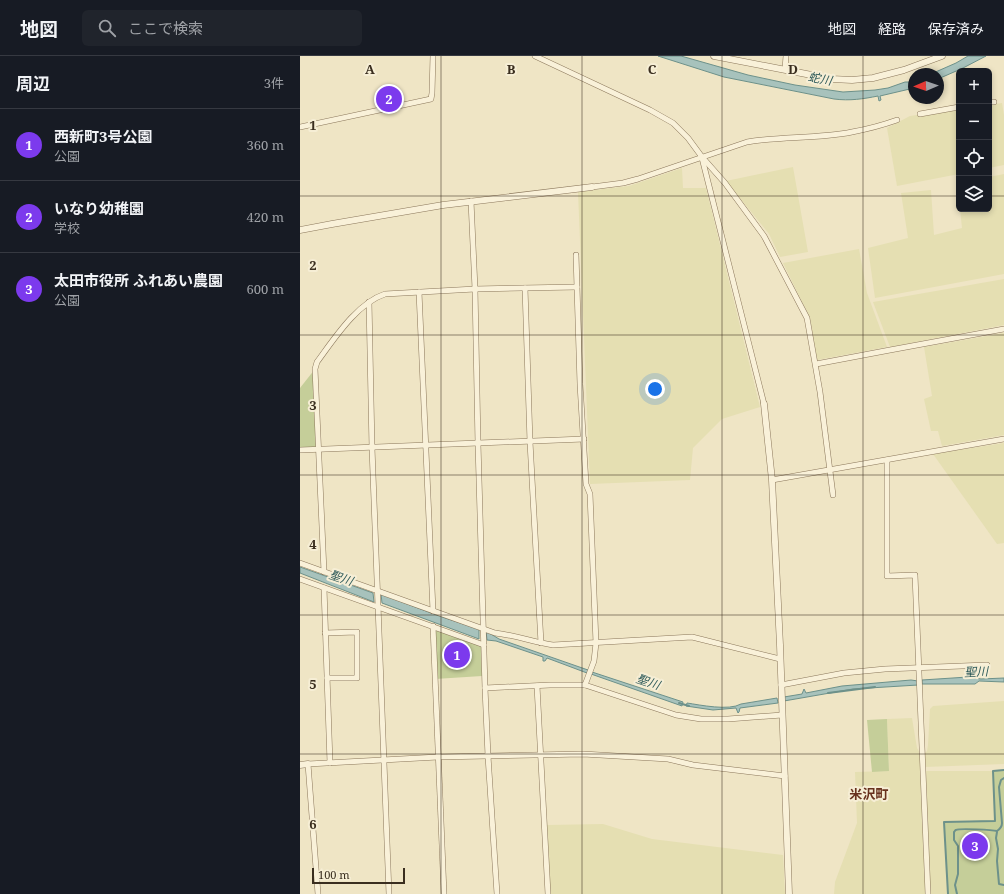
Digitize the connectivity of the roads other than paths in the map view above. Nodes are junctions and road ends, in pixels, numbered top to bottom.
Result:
1 (433, 56) edge
2 (535, 56) edge
3 (714, 56) edge
4 (786, 56) edge
5 (942, 56) edge
6 (785, 69) junction
7 (956, 108) edge
8 (920, 114) dead end
9 (897, 120) dead end
10 (300, 127) edge
11 (702, 157) junction
12 (592, 187) joint
13 (471, 201) junction
14 (300, 230) edge
15 (576, 254) dead end
16 (577, 286) junction
17 (525, 288) junction
18 (475, 289) junction
19 (420, 292) junction
20 (369, 302) junction
21 (1004, 330) edge
22 (816, 364) junction
23 (764, 404) joint
24 (584, 439) junction
25 (1004, 439) edge
26 (530, 442) junction
27 (478, 444) junction
28 (426, 445) junction
29 (372, 448) junction
30 (300, 450) edge
31 (319, 450) junction
32 (887, 460) junction
33 (830, 470) junction
34 (772, 480) junction
35 (833, 495) dead end
36 (300, 563) edge
37 (324, 572) junction
38 (300, 580) edge
39 (324, 588) junction
40 (379, 592) junction
41 (379, 606) junction
42 (433, 611) junction
43 (433, 626) junction
44 (483, 629) junction
45 (326, 633) junction
46 (484, 642) junction
47 (541, 643) junction
48 (596, 643) junction
49 (780, 660) junction
50 (987, 665) dead end
51 (919, 669) junction
52 (327, 678) junction
53 (586, 682) junction
54 (537, 686) junction
55 (781, 687) junction
56 (485, 688) junction
57 (782, 713) junction
58 (540, 754) junction
59 (488, 756) junction
60 (438, 757) junction
61 (383, 760) junction
62 (330, 763) junction
63 (308, 764) junction
64 (300, 765) edge
65 (785, 776) junction
66 (318, 894) edge
67 (389, 894) edge
68 (444, 894) edge
69 (497, 894) edge
70 (548, 894) edge
71 (789, 894) edge
72 (928, 894) edge

1 - 10 street
2 - 11 street
3 - 6 street
4 - 6 street
5 - 6 street
7 - 8 street
9 - 11 street
11 - 12 street
11 - 22 street
11 - 23 street
12 - 13 street
13 - 14 street
13 - 18 street
15 - 16 street
16 - 17 street
16 - 24 street
17 - 18 street
17 - 26 street
18 - 19 street
18 - 27 street
19 - 20 street
19 - 28 street
20 - 29 street
20 - 31 street
21 - 22 street
22 - 33 street
23 - 34 street
24 - 26 street
24 - 48 street
25 - 32 street
26 - 27 street
26 - 47 street
27 - 28 street
27 - 44 street
28 - 29 street
28 - 42 street
29 - 31 street
29 - 40 street
30 - 31 street
31 - 37 street
32 - 33 street
32 - 51 street
33 - 34 street
33 - 35 street
34 - 49 street
36 - 37 street
37 - 40 street
38 - 39 street
39 - 41 street
39 - 45 street
40 - 41 street
40 - 42 street
41 - 43 street
41 - 61 street
42 - 44 street
43 - 46 street
43 - 60 street
44 - 46 street
44 - 47 street
45 - 52 street
45 - 52 street
46 - 56 street
47 - 48 street
48 - 49 street
48 - 53 street
49 - 55 street
50 - 51 street
51 - 55 street
51 - 72 street
52 - 62 street
53 - 54 street
53 - 57 street
54 - 56 street
54 - 58 street
55 - 57 street
56 - 59 street
57 - 65 street
58 - 59 street
58 - 65 street
58 - 70 street
59 - 60 street
59 - 69 street
60 - 61 street
60 - 68 street
61 - 62 street
61 - 67 street
62 - 63 street
63 - 64 street
63 - 66 street
65 - 71 street

